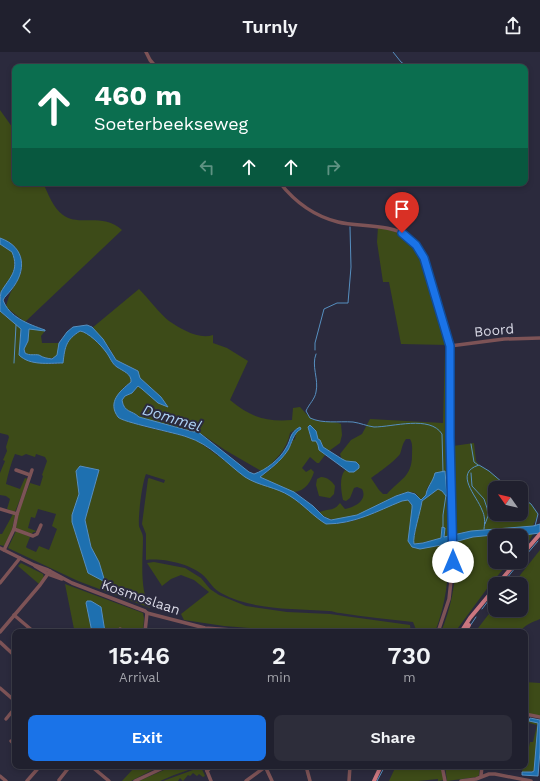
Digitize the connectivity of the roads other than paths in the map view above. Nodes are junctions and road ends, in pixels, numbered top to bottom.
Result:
1 (146, 52) edge
2 (153, 64) edge
3 (282, 186) edge
4 (540, 338) edge
5 (450, 346) junction
6 (16, 470) dead end
7 (32, 470) dead end
8 (30, 475) junction
9 (0, 509) edge
10 (17, 514) junction
11 (41, 525) dead end
12 (14, 529) junction
13 (540, 534) edge
14 (528, 548) edge
15 (2, 549) edge
16 (20, 558) junction
17 (510, 569) edge
18 (49, 572) junction
19 (504, 577) edge
20 (0, 582) edge
21 (488, 597) edge
22 (476, 612) junction
23 (147, 613) junction
24 (14, 615) junction
25 (30, 629) edge
26 (146, 629) edge
27 (219, 629) edge
28 (439, 629) edge
29 (463, 629) edge
30 (466, 629) edge
31 (0, 632) edge
32 (0, 642) edge
33 (12, 653) edge
34 (0, 688) edge
35 (12, 698) edge
36 (12, 712) edge
37 (528, 715) edge
38 (540, 717) edge
39 (6, 719) dead end
40 (37, 769) edge
41 (67, 769) edge
42 (95, 769) edge
43 (161, 769) edge
44 (261, 769) edge
45 (266, 769) edge
46 (307, 769) edge
47 (350, 769) edge
48 (380, 769) edge
49 (443, 769) edge
50 (482, 769) edge
51 (207, 771) edge
52 (0, 776) edge
53 (481, 776) junction
54 (58, 780) dead end
55 (6, 781) edge
56 (27, 781) edge
57 (109, 781) edge
58 (135, 781) edge
59 (211, 781) edge
60 (246, 781) edge
61 (272, 781) edge
62 (310, 781) edge
63 (349, 781) edge
64 (374, 781) edge
65 (445, 781) edge
66 (462, 781) edge
67 (531, 781) edge

1 - 2 street
3 - 5 street
4 - 5 street, Boord
5 - 28 street
6 - 8 street
7 - 8 street
8 - 10 street
9 - 10 street
10 - 12 street
11 - 12 street
12 - 15 street
13 - 14 main road
15 - 16 street, Kosmoslaan
16 - 18 street, Kosmoslaan
16 - 20 street
17 - 19 main road
18 - 23 street, Kosmoslaan
18 - 24 street
21 - 22 main road
22 - 29 main road
22 - 30 main road
23 - 26 street
23 - 27 street, Kosmoslaan
24 - 25 street
24 - 31 street
32 - 33 street
34 - 35 street
36 - 39 street
37 - 38 street
40 - 56 street
41 - 54 street
42 - 57 street
43 - 58 street
44 - 60 street
45 - 61 street
46 - 62 street
47 - 63 street
48 - 64 main road
49 - 65 street
50 - 53 street
51 - 59 street
52 - 55 street
53 - 66 street
53 - 67 street

